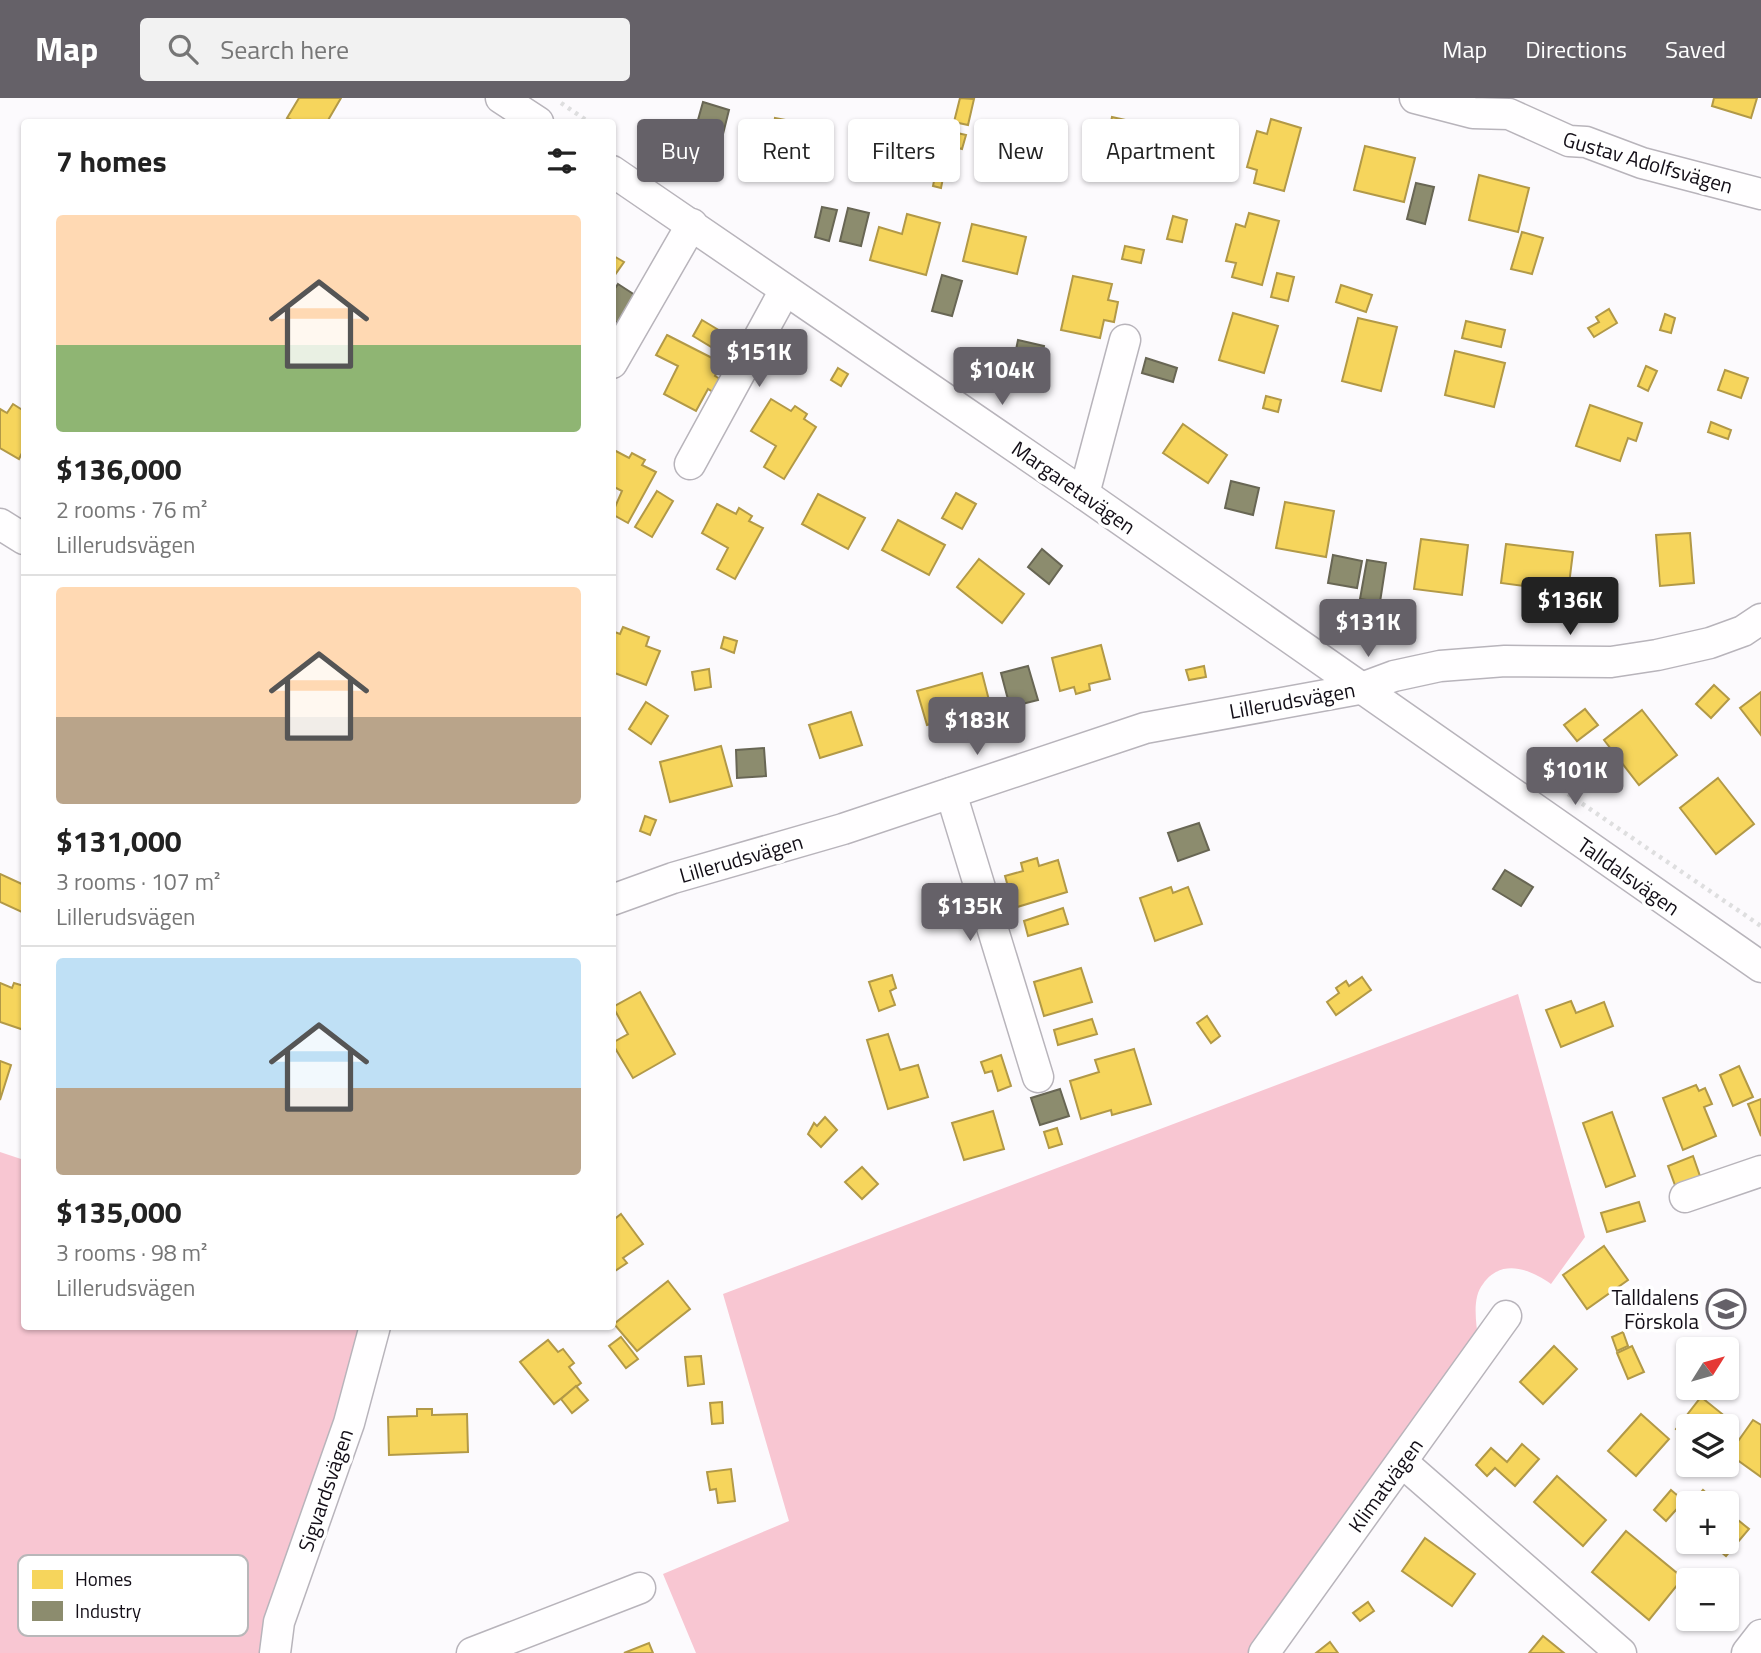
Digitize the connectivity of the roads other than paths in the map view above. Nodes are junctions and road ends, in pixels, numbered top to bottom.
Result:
1 (501, 98) edge
2 (1415, 98) edge
3 (533, 119) edge
4 (616, 174) edge
5 (1761, 194) edge
6 (692, 224) junction
7 (785, 290) junction
8 (1125, 340) dead end
9 (616, 356) edge
10 (690, 464) dead end
11 (1084, 494) junction
12 (0, 524) edge
13 (21, 537) edge
14 (1761, 618) edge
15 (1359, 689) junction
16 (951, 793) junction
17 (616, 899) edge
18 (1761, 967) edge
19 (1038, 1077) dead end
20 (1761, 1171) edge
21 (1685, 1197) dead end
22 (1506, 1316) dead end
23 (374, 1330) edge
24 (1402, 1462) junction
25 (640, 1588) dead end
26 (1761, 1635) edge
27 (275, 1653) edge
28 (472, 1653) edge
29 (1264, 1653) edge
30 (1621, 1653) edge
31 (1746, 1653) edge

1 - 3 street
2 - 5 street, Gustav Adolfsvägen
4 - 6 street, Margaretavägen
6 - 7 street, Margaretavägen
6 - 9 street
7 - 10 street
7 - 11 street, Margaretavägen
8 - 11 street
11 - 15 street, Margaretavägen
12 - 13 street
14 - 15 street, Lillerudsvägen
15 - 16 street, Lillerudsvägen
15 - 18 street, Talldalsvägen
16 - 17 street, Lillerudsvägen
16 - 19 street
20 - 21 street
22 - 24 street, Klimatvägen
23 - 27 street, Sigvardsvägen
24 - 29 street, Klimatvägen
24 - 30 street
25 - 28 street
26 - 31 street

